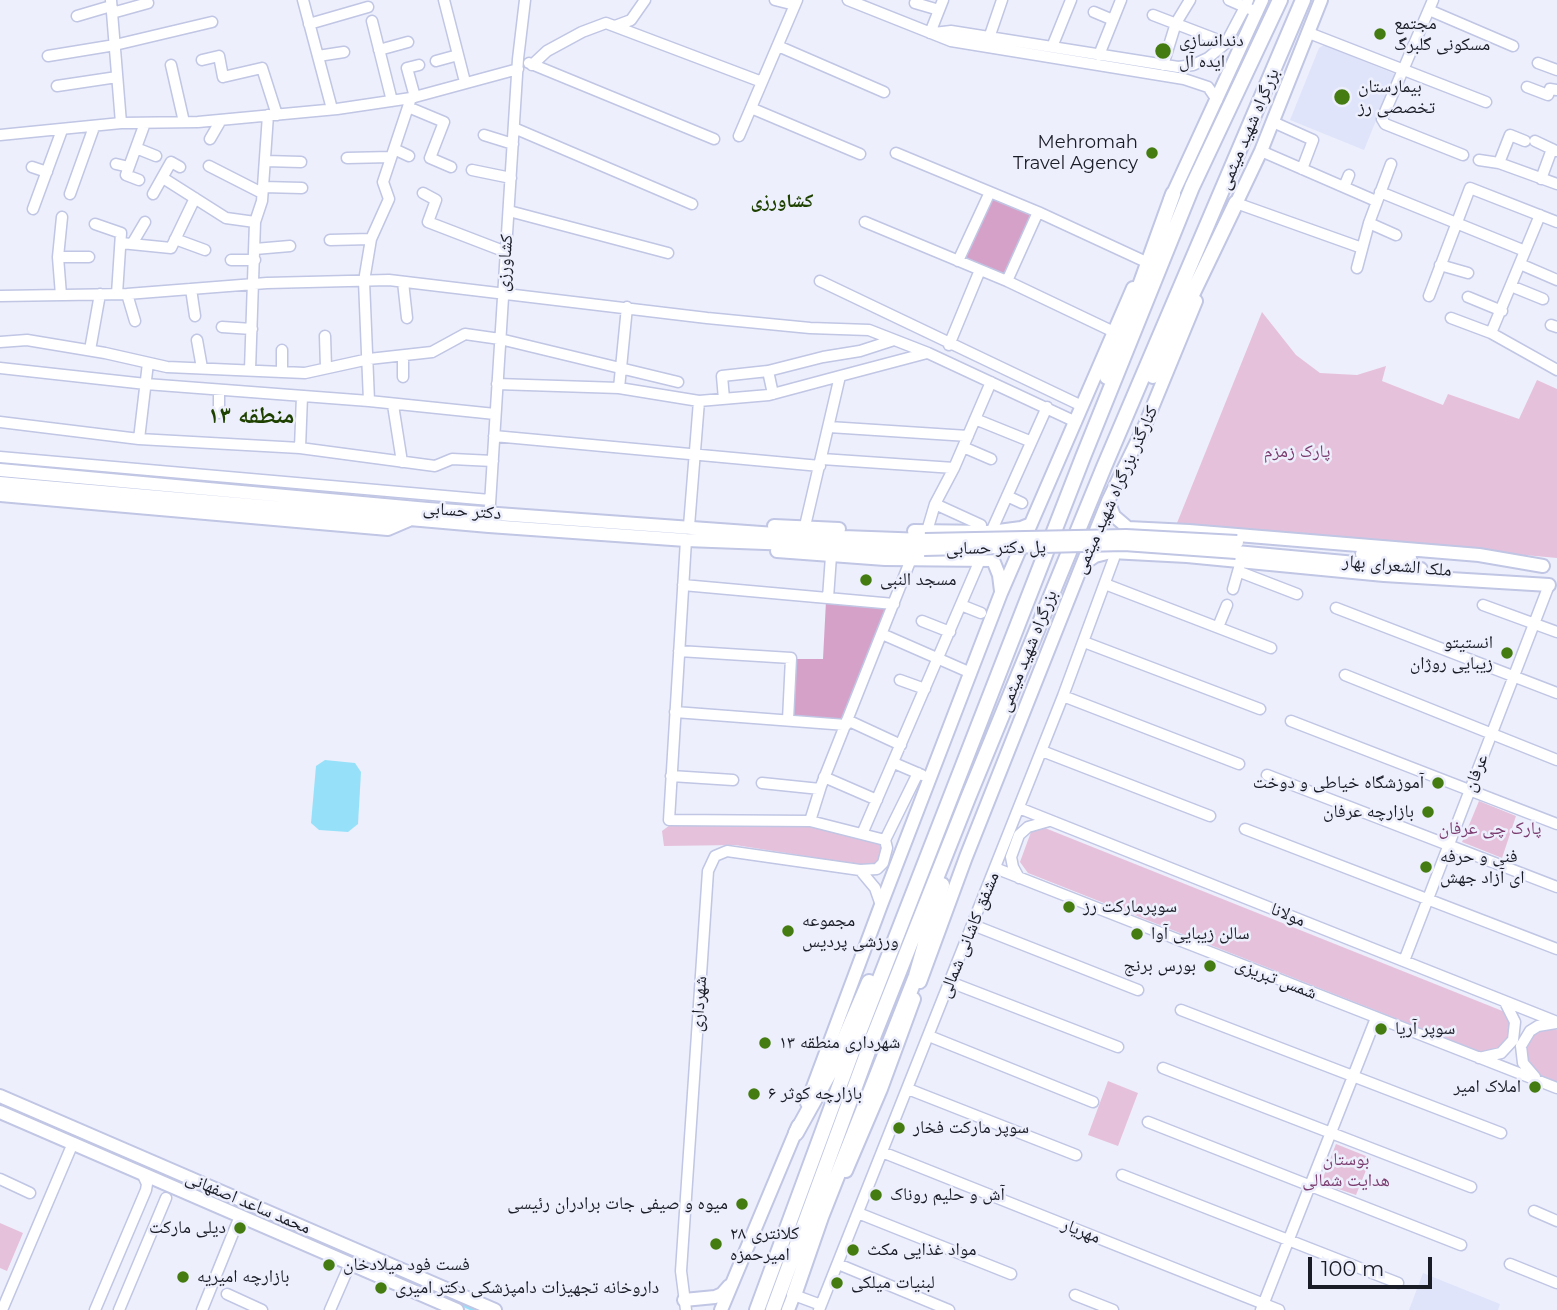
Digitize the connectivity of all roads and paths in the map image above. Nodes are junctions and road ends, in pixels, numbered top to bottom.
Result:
1 (303, 0) edge
2 (444, 0) edge
3 (525, 0) edge
4 (645, 0) edge
5 (775, 0) edge
6 (848, 0) edge
7 (881, 0) edge
8 (943, 0) edge
9 (1002, 0) edge
10 (1071, 0) edge
11 (1121, 0) edge
12 (1190, 0) edge
13 (1229, 0) edge
14 (1280, 0) edge
15 (1303, 0) edge
16 (1321, 0) edge
17 (796, 2) edge
18 (148, 3) dead end
19 (915, 3) dead end
20 (1253, 5) edge
21 (1431, 5) edge
22 (111, 6) edge
23 (368, 7) dead end
24 (939, 10) junction
25 (876, 11) junction
26 (1094, 12) dead end
27 (1153, 15) dead end
28 (77, 16) dead end
29 (1113, 20) junction
30 (372, 21) dead end
31 (212, 22) dead end
32 (1175, 23) junction
33 (309, 24) junction
34 (615, 26) junction
35 (930, 33) junction
36 (1308, 33) junction
37 (989, 37) junction
38 (408, 43) dead end
39 (1226, 43) junction
40 (115, 45) junction
41 (778, 46) junction
42 (1513, 46) dead end
43 (1052, 47) junction
44 (379, 50) junction
45 (344, 52) dead end
46 (458, 55) junction
47 (1099, 55) junction
48 (48, 56) dead end
49 (318, 56) junction
50 (202, 60) dead end
51 (436, 61) dead end
52 (1538, 63) dead end
53 (518, 64) junction
54 (171, 65) dead end
55 (419, 65) dead end
56 (533, 65) junction
57 (1163, 65) junction
58 (1403, 69) junction
59 (1557, 70) edge
60 (117, 77) junction
61 (465, 82) junction
62 (762, 82) junction
63 (57, 86) dead end
64 (1527, 87) dead end
65 (1557, 90) edge
66 (884, 92) dead end
67 (1217, 100) junction
68 (392, 101) junction
69 (411, 101) junction
70 (1486, 102) dead end
71 (751, 108) junction
72 (332, 109) junction
73 (272, 115) junction
74 (221, 120) junction
75 (184, 122) junction
76 (1273, 122) junction
77 (121, 123) junction
78 (145, 123) junction
79 (94, 127) junction
80 (514, 128) junction
81 (62, 130) junction
82 (0, 135) edge
83 (484, 135) dead end
84 (739, 136) dead end
85 (210, 139) dead end
86 (714, 139) dead end
87 (513, 144) junction
88 (136, 148) junction
89 (1555, 150) edge
90 (1261, 151) junction
91 (392, 153) junction
92 (896, 153) dead end
93 (860, 154) dead end
94 (1463, 155) dead end
95 (156, 156) dead end
96 (409, 156) dead end
97 (347, 158) dead end
98 (1479, 160) dead end
99 (265, 161) junction
100 (301, 162) dead end
101 (1499, 163) junction
102 (116, 164) dead end
103 (1391, 164) dead end
104 (209, 166) dead end
105 (32, 167) dead end
106 (129, 167) junction
107 (180, 167) dead end
108 (451, 167) dead end
109 (1302, 169) junction
110 (472, 170) dead end
111 (47, 172) junction
112 (1349, 175) dead end
113 (163, 177) junction
114 (511, 177) junction
115 (1541, 178) junction
116 (139, 180) dead end
117 (1557, 184) edge
118 (1343, 187) junction
119 (302, 188) dead end
120 (263, 190) junction
121 (990, 192) junction
122 (423, 193) dead end
123 (70, 194) dead end
124 (153, 194) dead end
125 (1173, 194) junction
126 (1378, 197) junction
127 (195, 198) junction
128 (1236, 203) junction
129 (692, 204) dead end
130 (33, 209) dead end
131 (509, 211) junction
132 (1038, 212) junction
133 (1540, 215) junction
134 (62, 217) dead end
135 (145, 222) dead end
136 (255, 222) junction
137 (865, 222) dead end
138 (1557, 222) edge
139 (1369, 223) junction
140 (1455, 223) junction
141 (95, 224) dead end
142 (1396, 235) dead end
143 (121, 238) junction
144 (175, 239) junction
145 (371, 239) junction
146 (330, 240) dead end
147 (132, 244) junction
148 (290, 246) dead end
149 (1362, 248) junction
150 (255, 249) junction
151 (205, 250) dead end
152 (1525, 251) junction
153 (506, 252) junction
154 (668, 253) dead end
155 (58, 257) junction
156 (89, 257) dead end
157 (230, 260) dead end
158 (255, 260) junction
159 (958, 261) junction
160 (1144, 261) junction
161 (1520, 264) junction
162 (1440, 265) junction
163 (1357, 268) dead end
164 (980, 270) junction
165 (1468, 273) dead end
166 (1557, 280) edge
167 (364, 281) junction
168 (820, 281) dead end
169 (1007, 281) junction
170 (403, 282) junction
171 (254, 285) junction
172 (1511, 286) junction
173 (191, 289) junction
174 (100, 294) junction
175 (122, 294) junction
176 (503, 294) junction
177 (61, 295) junction
178 (0, 296) edge
179 (1429, 296) dead end
180 (1468, 297) dead end
181 (1543, 299) dead end
182 (627, 307) junction
183 (1502, 311) junction
184 (195, 316) dead end
185 (1451, 317) dead end
186 (407, 318) dead end
187 (135, 321) dead end
188 (222, 327) dead end
189 (252, 329) junction
190 (1114, 332) junction
191 (1491, 333) junction
192 (325, 336) dead end
193 (500, 339) junction
194 (197, 340) dead end
195 (894, 340) junction
196 (0, 342) edge
197 (950, 345) junction
198 (90, 350) junction
199 (282, 351) dead end
200 (928, 353) junction
201 (403, 356) junction
202 (369, 359) junction
203 (148, 363) junction
204 (0, 368) edge
205 (202, 368) junction
206 (326, 368) junction
207 (620, 368) junction
208 (250, 370) junction
209 (1557, 370) edge
210 (768, 371) junction
211 (282, 372) junction
212 (840, 376) junction
213 (403, 377) dead end
214 (678, 382) dead end
215 (991, 382) junction
216 (146, 384) junction
217 (497, 384) junction
218 (619, 388) junction
219 (219, 390) junction
220 (773, 394) junction
221 (302, 396) junction
222 (724, 399) junction
223 (369, 401) junction
224 (699, 401) junction
225 (393, 405) junction
226 (1082, 406) junction
227 (1047, 407) junction
228 (219, 413) dead end
229 (495, 414) junction
230 (975, 419) junction
231 (0, 422) edge
232 (1076, 422) junction
233 (829, 427) junction
234 (494, 436) junction
235 (968, 436) junction
236 (139, 439) junction
237 (1027, 440) dead end
238 (963, 447) junction
239 (300, 448) junction
240 (695, 454) junction
241 (0, 457) edge
242 (1083, 457) junction
243 (991, 459) dead end
244 (493, 460) junction
245 (402, 462) junction
246 (821, 462) junction
247 (1104, 467) junction
248 (954, 468) junction
249 (0, 470) edge
250 (0, 483) edge
251 (0, 495) edge
252 (1007, 496) junction
253 (1108, 501) junction
254 (1022, 503) dead end
255 (935, 504) junction
256 (490, 513) junction
257 (410, 520) junction
258 (1031, 524) junction
259 (806, 526) junction
260 (1128, 528) junction
261 (990, 529) junction
262 (688, 533) junction
263 (925, 540) junction
264 (1118, 555) junction
265 (831, 556) junction
266 (1237, 556) junction
267 (911, 559) junction
268 (986, 560) junction
269 (1082, 565) junction
270 (1543, 566) junction
271 (1557, 567) edge
272 (1105, 584) junction
273 (683, 585) junction
274 (1553, 585) edge
275 (1233, 589) dead end
276 (1001, 593) junction
277 (1297, 594) dead end
278 (828, 598) junction
279 (894, 604) junction
280 (961, 605) junction
281 (1227, 605) dead end
282 (1483, 605) dead end
283 (1336, 608) dead end
284 (981, 613) dead end
285 (922, 621) dead end
286 (1534, 623) junction
287 (1218, 627) junction
288 (950, 632) junction
289 (1557, 632) edge
290 (882, 634) junction
291 (1084, 642) junction
292 (1271, 648) dead end
293 (679, 651) junction
294 (939, 658) junction
295 (971, 673) junction
296 (1345, 675) dead end
297 (1514, 676) junction
298 (900, 680) dead end
299 (925, 690) junction
300 (1557, 693) edge
301 (1063, 696) junction
302 (1260, 709) dead end
303 (675, 712) junction
304 (788, 720) junction
305 (1291, 721) dead end
306 (846, 722) junction
307 (1492, 733) junction
308 (901, 745) junction
309 (1042, 751) junction
310 (1557, 760) edge
311 (894, 762) junction
312 (1239, 764) dead end
313 (924, 775) junction
314 (1267, 775) dead end
315 (671, 776) junction
316 (824, 777) junction
317 (733, 780) dead end
318 (762, 783) dead end
319 (820, 789) junction
320 (1471, 789) junction
321 (953, 792) junction
322 (968, 798) junction
323 (877, 800) junction
324 (1019, 808) junction
325 (1210, 816) dead end
326 (810, 821) junction
327 (1050, 821) junction
328 (1557, 824) edge
329 (1245, 829) dead end
330 (862, 834) junction
331 (885, 840) junction
332 (1449, 844) junction
333 (995, 868) junction
334 (860, 870) junction
335 (1019, 878) junction
336 (1557, 887) edge
337 (1428, 898) junction
338 (881, 905) junction
339 (973, 925) junction
340 (1557, 948) edge
341 (1404, 961) junction
342 (950, 982) junction
343 (1138, 990) dead end
344 (1504, 1002) junction
345 (1181, 1010) dead end
346 (1376, 1018) junction
347 (1557, 1023) edge
348 (929, 1036) junction
349 (1118, 1048) dead end
350 (1479, 1058) junction
351 (1163, 1068) dead end
352 (1353, 1077) junction
353 (1543, 1082) junction
354 (1557, 1088) edge
355 (908, 1089) junction
356 (0, 1096) edge
357 (1093, 1102) dead end
358 (0, 1111) edge
359 (1148, 1122) dead end
360 (796, 1133) junction
361 (1501, 1133) dead end
362 (1331, 1134) junction
363 (73, 1143) junction
364 (883, 1152) junction
365 (1076, 1155) dead end
366 (142, 1173) junction
367 (1122, 1175) dead end
368 (0, 1179) edge
369 (1311, 1185) junction
370 (1471, 1187) dead end
371 (146, 1189) junction
372 (181, 1190) junction
373 (30, 1193) dead end
374 (166, 1198) junction
375 (1534, 1212) dead end
376 (858, 1213) junction
377 (240, 1216) junction
378 (1557, 1220) edge
379 (1289, 1240) junction
380 (1461, 1245) dead end
381 (350, 1264) junction
382 (838, 1264) junction
383 (1510, 1264) dead end
384 (1011, 1274) dead end
385 (732, 1283) junction
386 (1398, 1283) dead end
387 (1557, 1283) edge
388 (227, 1294) dead end
389 (794, 1295) junction
390 (1075, 1295) dead end
391 (683, 1307) edge
392 (1262, 1307) edge
393 (820, 1308) edge
394 (2, 1310) edge
395 (95, 1310) edge
396 (119, 1310) edge
397 (202, 1310) edge
398 (262, 1310) edge
399 (330, 1310) edge
400 (457, 1310) edge
401 (495, 1310) edge
402 (721, 1310) edge
403 (757, 1310) edge
404 (773, 1310) edge
405 (788, 1310) edge
406 (949, 1310) edge
407 (1114, 1310) edge
408 (1279, 1310) edge

1 - 33 street
2 - 46 street
3 - 53 street, کشاورزی
4 - 34 street
5 - 17 street
6 - 25 street
7 - 25 street
8 - 24 street
9 - 37 street
10 - 43 street
11 - 29 street
12 - 32 street
13 - 20 street
14 - 242 highway, بزرگراه شهید میثمی
15 - 247 highway, بزرگراه شهید میثمی
16 - 36 main road, کنارگذر بزرگراه شهید میثمی
17 - 41 street
18 - 22 street
19 - 24 street
20 - 39 street
20 - 67 main road
21 - 42 street
21 - 58 street
22 - 28 street
22 - 40 street
23 - 33 street
24 - 35 street
25 - 35 street
26 - 29 street
27 - 32 street
29 - 47 street
30 - 44 street
31 - 40 street
32 - 39 street
32 - 57 street
33 - 49 street
34 - 56 street
34 - 62 street
35 - 37 street
35 - 67 street
36 - 58 street
36 - 76 main road, کنارگذر بزرگراه شهید میثمی
37 - 43 street
38 - 44 street
39 - 57 street
40 - 48 street
40 - 60 street
41 - 62 street
41 - 66 street
43 - 47 street
44 - 68 street
45 - 49 street
46 - 51 street
46 - 61 street
47 - 57 street
49 - 72 street
50 - 73 street
52 - 59 street
53 - 56 street
53 - 61 street
53 - 80 street, کشاورزی
54 - 75 street
55 - 69 street
56 - 86 street
58 - 70 street
58 - 94 street
60 - 63 street
60 - 77 street
61 - 69 street
62 - 71 street
64 - 65 street
67 - 125 main road
68 - 69 street
68 - 72 street
69 - 91 street
69 - 108 street
71 - 84 street
71 - 93 street
72 - 73 street
73 - 74 street
73 - 99 street
74 - 75 street
74 - 85 street
75 - 78 street
76 - 90 main road, کنارگذر بزرگراه شهید میثمی
76 - 109 street
77 - 78 street
77 - 79 street
78 - 88 street
79 - 81 street
79 - 123 street
80 - 87 street, کشاورزی
80 - 129 street
81 - 82 street
81 - 111 street
83 - 87 street
87 - 114 street, کشاورزی
88 - 95 street
88 - 106 street
89 - 101 street
89 - 115 street
90 - 109 street
90 - 128 main road, کنارگذر بزرگراه شهید میثمی
91 - 96 street
91 - 97 street
91 - 145 street
92 - 121 street
98 - 101 street
99 - 100 street
99 - 120 street
101 - 115 street
102 - 106 street
103 - 126 street
104 - 120 street
105 - 111 street
106 - 116 street
107 - 113 street
109 - 118 street
110 - 114 street
111 - 130 street
112 - 118 street
113 - 124 street
113 - 127 street
114 - 131 street, کشاورزی
115 - 117 street
118 - 126 street
119 - 120 street
120 - 136 street
121 - 132 street
121 - 159 street
122 - 153 street
125 - 160 main road
125 - 242 highway
126 - 139 street
126 - 140 street
127 - 136 street
127 - 144 street
128 - 149 street
128 - 247 highway
128 - 253 main road, کنارگذر بزرگراه شهید میثمی
131 - 153 street, کشاورزی
131 - 154 street
132 - 160 street
132 - 169 street
133 - 138 street
133 - 140 street
133 - 152 street
134 - 155 street
135 - 147 street
136 - 150 street
137 - 159 street
139 - 142 street
139 - 149 street
140 - 152 street
140 - 162 street
141 - 143 street
143 - 147 street
143 - 175 street
144 - 147 street
144 - 151 street
145 - 146 street
145 - 167 street
148 - 150 street
149 - 163 street
150 - 158 street
152 - 161 street
153 - 176 street, کشاورزی
155 - 156 street
155 - 177 street
157 - 158 street
158 - 171 street
159 - 164 street
160 - 190 main road
161 - 166 street
161 - 172 street
162 - 165 street
162 - 179 street
164 - 169 street
164 - 197 street
167 - 170 street
167 - 171 street
167 - 202 street
168 - 197 street
169 - 190 street
170 - 176 street
170 - 186 street
171 - 173 street
171 - 189 street
172 - 181 street
172 - 183 street
173 - 175 street
173 - 184 street
174 - 175 street
174 - 177 street
174 - 198 street
175 - 187 street
176 - 182 street
176 - 193 street, کشاورزی
177 - 178 street
180 - 183 street
182 - 195 street
182 - 207 street
183 - 191 street
185 - 191 street
188 - 189 street
189 - 208 street
190 - 226 main road
191 - 209 street
192 - 206 street
193 - 201 street
193 - 207 street
193 - 217 street, کشاورزی
194 - 205 street
195 - 200 street
195 - 210 street
196 - 198 street
197 - 226 street
198 - 203 street
199 - 211 street
200 - 212 street
200 - 215 street
201 - 202 street
201 - 213 street
202 - 206 street
202 - 223 street
203 - 205 street
203 - 216 street
204 - 216 street
205 - 208 street
206 - 211 street
207 - 214 street
207 - 218 street
208 - 211 street
210 - 220 street
210 - 222 street
212 - 220 street
212 - 233 street
215 - 227 street
215 - 230 street
216 - 219 street
216 - 236 street
217 - 218 street
217 - 229 street, کشاورزی
218 - 224 street
219 - 221 street
219 - 228 street
220 - 222 street
221 - 223 street
221 - 239 street
222 - 224 street
223 - 225 street
224 - 240 street
225 - 229 street
225 - 245 street
226 - 232 main road
227 - 232 street
227 - 252 street
229 - 234 street, کشاورزی
230 - 235 street
230 - 237 street
231 - 236 street
232 - 258 main road
233 - 235 street
233 - 246 street
234 - 240 street
234 - 244 street, کشاورزی
235 - 238 street
236 - 239 street
238 - 243 street
238 - 248 street
239 - 245 street
240 - 246 street
240 - 262 street
241 - 256 street
242 - 321 highway, بزرگراه شهید میثمی
244 - 245 street
244 - 256 street, کشاورزی
246 - 248 street
246 - 259 street
247 - 322 highway, بزرگراه شهید میثمی
248 - 255 street
249 - 256 main road, دکتر حسابی
250 - 257 main road, دکتر حسابی
251 - 257 main road
252 - 254 street
252 - 261 street
253 - 260 main road
253 - 269 main road, کنارگذر بزرگراه شهید میثمی
255 - 261 street
255 - 263 street
256 - 257 main road, دکتر حسابی
256 - 262 main road, دکتر حسابی
258 - 261 main road
258 - 276 main road
259 - 262 main road
259 - 263 main road
260 - 264 main road
260 - 270 main road
261 - 263 main road
261 - 268 main road
262 - 263 main road, دکتر حسابی
262 - 265 main road
262 - 273 street
263 - 266 main road, پل دکتر حسابی, bridge
264 - 266 main road
264 - 269 main road
264 - 272 street, مشفق کاشانی شمالی
265 - 267 main road
265 - 278 street
266 - 270 main road, ملک الشعرای بهار
266 - 274 main road, ملک الشعرای بهار
266 - 275 street
266 - 277 street
267 - 268 main road
267 - 279 street
268 - 276 main road
268 - 280 street
269 - 389 main road, کنارگذر بزرگراه شهید میثمی
270 - 271 main road, ملک الشعرای بهار
272 - 287 street
272 - 291 street, مشفق کاشانی شمالی
273 - 278 street
273 - 293 street
274 - 286 street, عرفان
276 - 295 main road
278 - 279 street
279 - 290 street
280 - 284 street
280 - 288 street
281 - 287 street
282 - 286 street
283 - 297 street
285 - 288 street
286 - 289 street
286 - 297 street, عرفان
287 - 292 street
288 - 294 street
290 - 294 street
290 - 306 street
291 - 301 street, مشفق کاشانی شمالی
291 - 302 street
293 - 303 street
293 - 304 street
294 - 295 street
294 - 299 street
295 - 313 main road
296 - 307 street
297 - 300 street
297 - 307 street, عرفان
298 - 299 street
299 - 308 street
301 - 309 street, مشفق کاشانی شمالی
301 - 312 street
303 - 304 street
303 - 315 street
304 - 306 street
305 - 320 street
306 - 308 street
306 - 316 street
307 - 310 street
307 - 320 street, عرفان
308 - 311 street
309 - 324 street, مشفق کاشانی شمالی
309 - 325 street
311 - 313 street
311 - 323 street
313 - 331 street
313 - 338 main road
314 - 332 street
315 - 317 street
315 - 326 street
316 - 319 street
316 - 323 street
318 - 319 street
319 - 326 street
320 - 328 street
320 - 332 street, عرفان
321 - 360 highway
321 - 403 highway, بزرگراه شهید میثمی
322 - 389 highway
322 - 404 highway, بزرگراه شهید میثمی
323 - 330 street
324 - 327 street, مولانا
324 - 333 street, مشفق کاشانی شمالی
326 - 330 street
327 - 335 street
327 - 341 street, مولانا
329 - 337 street
330 - 331 street
331 - 334 street
332 - 336 street
332 - 337 street, عرفان
333 - 335 street, شمس تبریزی
333 - 339 street, مشفق کاشانی شمالی
334 - 338 street
334 - 391 street, شهرداری
335 - 346 street, شمس تبریزی
337 - 340 street
337 - 341 street, عرفان
338 - 360 main road
339 - 342 street, مشفق کاشانی شمالی
339 - 343 street
341 - 344 street, مولانا
342 - 348 street, مشفق کاشانی شمالی
342 - 349 street
344 - 347 street, مولانا
344 - 350 street
345 - 352 street
346 - 350 street, شمس تبریزی
346 - 352 street
347 - 353 street
348 - 355 street, مشفق کاشانی شمالی
348 - 357 street
350 - 353 street, شمس تبریزی
351 - 362 street
352 - 361 street
352 - 362 street
353 - 354 street, شمس تبریزی
355 - 364 street, مشفق کاشانی شمالی
355 - 365 street
356 - 401 main road, محمد ساعد اصفهانی
358 - 363 main road, محمد ساعد اصفهانی
359 - 369 street
360 - 385 main road
362 - 369 street
362 - 370 street
363 - 366 main road, محمد ساعد اصفهانی
363 - 394 street
364 - 376 street, مشفق کاشانی شمالی
364 - 392 street, مهریار
366 - 371 street
366 - 372 main road, محمد ساعد اصفهانی
367 - 379 street
368 - 373 street
369 - 379 street
369 - 380 street
371 - 374 street
371 - 395 street
372 - 374 street
372 - 377 main road, محمد ساعد اصفهانی
374 - 396 street
375 - 378 street
376 - 382 street, مشفق کاشانی شمالی
376 - 384 street
377 - 381 main road, محمد ساعد اصفهانی
377 - 397 street
379 - 386 street
379 - 392 street
381 - 399 street
381 - 400 main road, محمد ساعد اصفهانی
382 - 393 street, مشفق کاشانی شمالی
382 - 406 street
383 - 387 street
385 - 391 main road
385 - 402 main road
388 - 398 street
389 - 393 street
389 - 405 main road, کنارگذر بزرگراه شهید میثمی
390 - 407 street
392 - 408 street, مهریار

